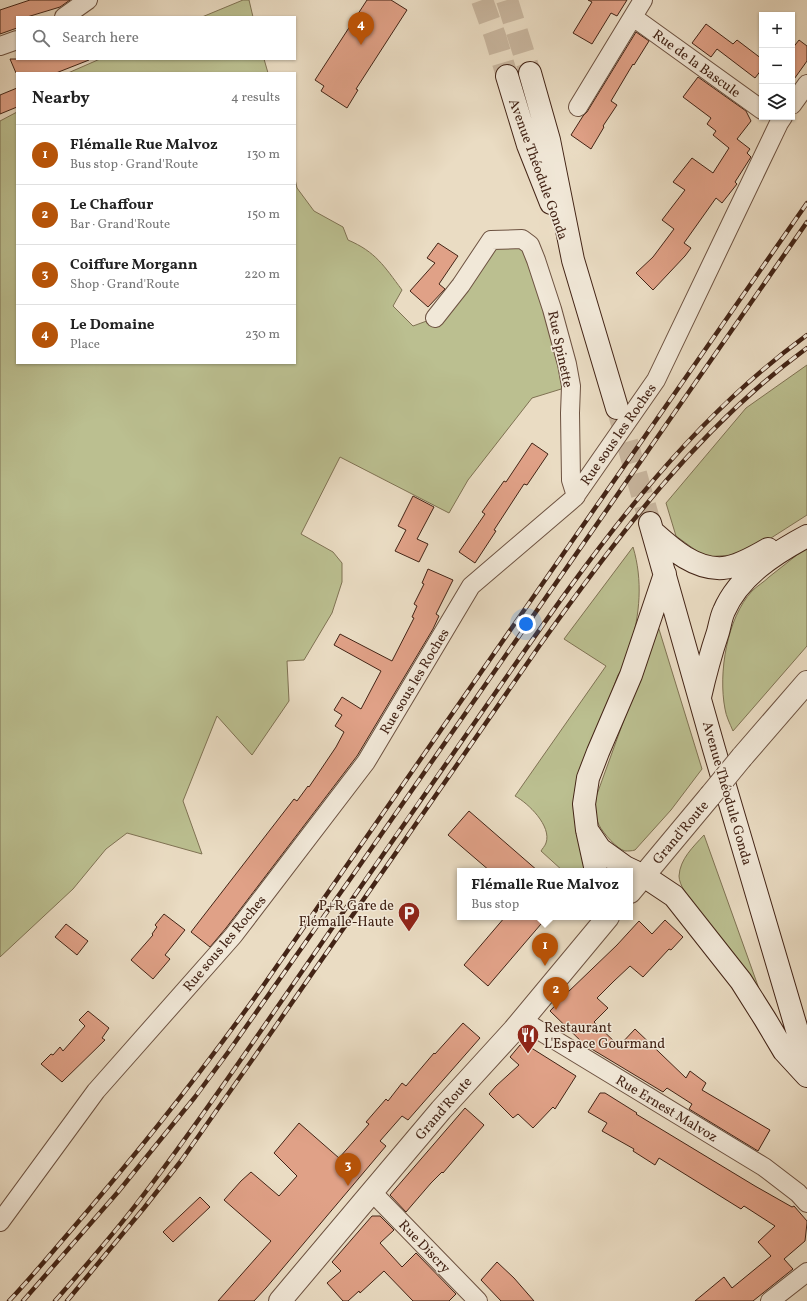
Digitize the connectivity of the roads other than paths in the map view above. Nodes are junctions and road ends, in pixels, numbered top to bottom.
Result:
1 (88, 0) edge
2 (643, 0) edge
3 (65, 16) edge
4 (633, 17) junction
5 (16, 40) edge
6 (0, 46) edge
7 (530, 72) tunnel mouth
8 (507, 76) tunnel mouth
9 (807, 84) edge
10 (795, 101) edge
11 (578, 107) dead end
12 (759, 108) edge
13 (778, 120) edge
14 (573, 260) junction
15 (435, 318) dead end
16 (617, 408) tunnel mouth
17 (576, 496) junction
18 (807, 526) edge
19 (807, 536) edge
20 (665, 574) junction
21 (807, 682) edge
22 (700, 698) junction
23 (587, 830) junction
24 (595, 868) edge
25 (626, 868) edge
26 (637, 884) edge
27 (605, 920) edge
28 (522, 1020) junction
29 (807, 1064) edge
30 (807, 1076) edge
31 (372, 1192) junction
32 (807, 1203) edge
33 (0, 1222) edge
34 (807, 1272) edge
35 (280, 1301) edge
36 (478, 1301) edge
37 (770, 1301) edge

1 - 3 street
2 - 4 street
4 - 11 street
4 - 12 street, Rue de la Bascule
5 - 6 street
7 - 14 main road, Avenue Théodule Gonda
8 - 14 main road, Avenue Théodule Gonda
9 - 10 street
13 - 17 street, Rue sous les Roches
14 - 16 main road, Avenue Théodule Gonda
15 - 17 street, Rue Spinette
17 - 33 street, Rue sous les Roches
18 - 20 main road, Avenue Théodule Gonda
19 - 22 main road
20 - 22 main road, Avenue Théodule Gonda
20 - 23 main road
21 - 26 main road, Grand'Route, bridge
22 - 29 main road, Avenue Théodule Gonda
23 - 24 main road
23 - 25 main road
26 - 30 main road
27 - 28 main road, Grand'Route
28 - 31 main road, Grand'Route
28 - 32 street, Rue Ernest Malvoz
31 - 35 main road, Grand'Route
31 - 36 street, Rue Discry
34 - 37 street

